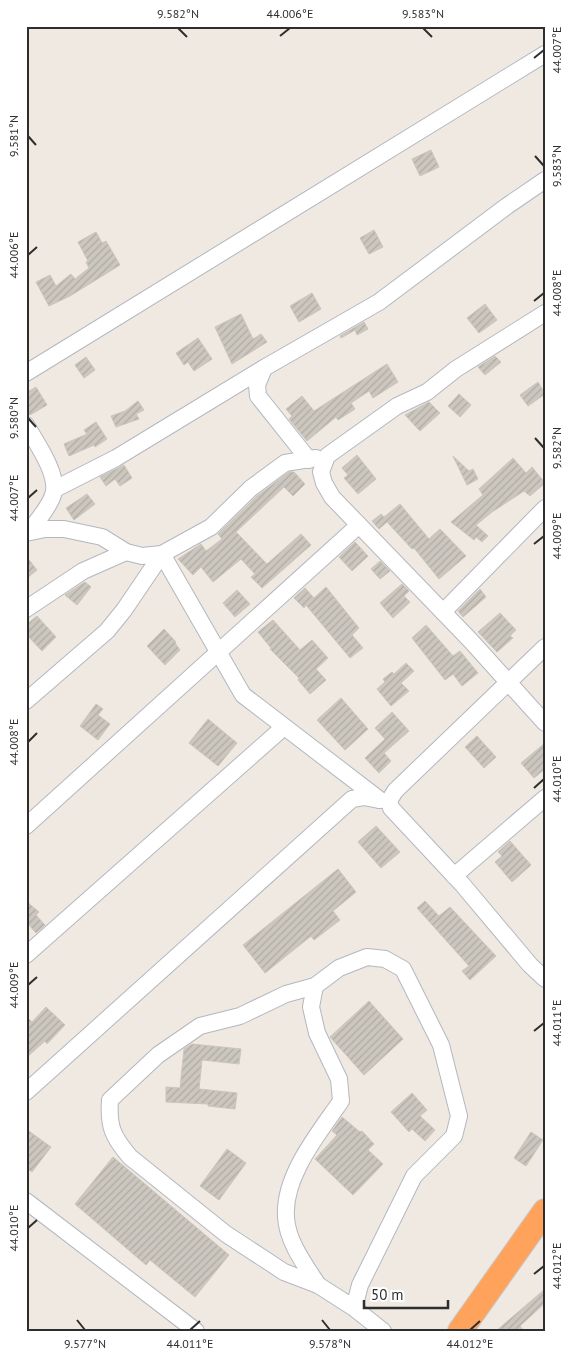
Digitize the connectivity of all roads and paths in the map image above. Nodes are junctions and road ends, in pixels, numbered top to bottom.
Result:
1 (545, 54) edge
2 (545, 180) edge
3 (545, 314) edge
4 (264, 368) junction
5 (26, 373) edge
6 (26, 425) edge
7 (327, 456) junction
8 (309, 460) junction
9 (55, 489) junction
10 (545, 508) edge
11 (359, 525) junction
12 (28, 532) edge
13 (126, 552) junction
14 (162, 554) junction
15 (26, 609) edge
16 (442, 612) junction
17 (545, 647) edge
18 (218, 651) junction
19 (509, 682) junction
20 (26, 701) edge
21 (545, 724) edge
22 (284, 727) junction
23 (545, 798) edge
24 (384, 801) junction
25 (26, 826) edge
26 (454, 876) junction
27 (26, 955) edge
28 (545, 979) edge
29 (315, 986) junction
30 (26, 1092) edge
31 (26, 1201) edge
32 (545, 1210) edge
33 (318, 1285) junction
34 (354, 1308) junction
35 (196, 1331) edge
36 (383, 1331) edge
37 (460, 1331) edge

1 - 5 street
2 - 4 street
3 - 7 street
4 - 8 street
4 - 9 street
6 - 9 street
7 - 8 street
7 - 11 street
8 - 14 street
9 - 12 street
10 - 16 street
11 - 16 street
11 - 18 street
12 - 13 street
13 - 14 street
13 - 15 street
14 - 18 street
14 - 20 street
16 - 19 street
17 - 19 street
18 - 22 street
18 - 25 street
19 - 21 street
19 - 24 street
22 - 24 street
22 - 27 street
23 - 26 street
24 - 26 street
24 - 30 street
26 - 28 street
29 - 33 street
29 - 33 street
29 - 34 street
31 - 35 street
32 - 37 highway
33 - 34 street
34 - 36 street

